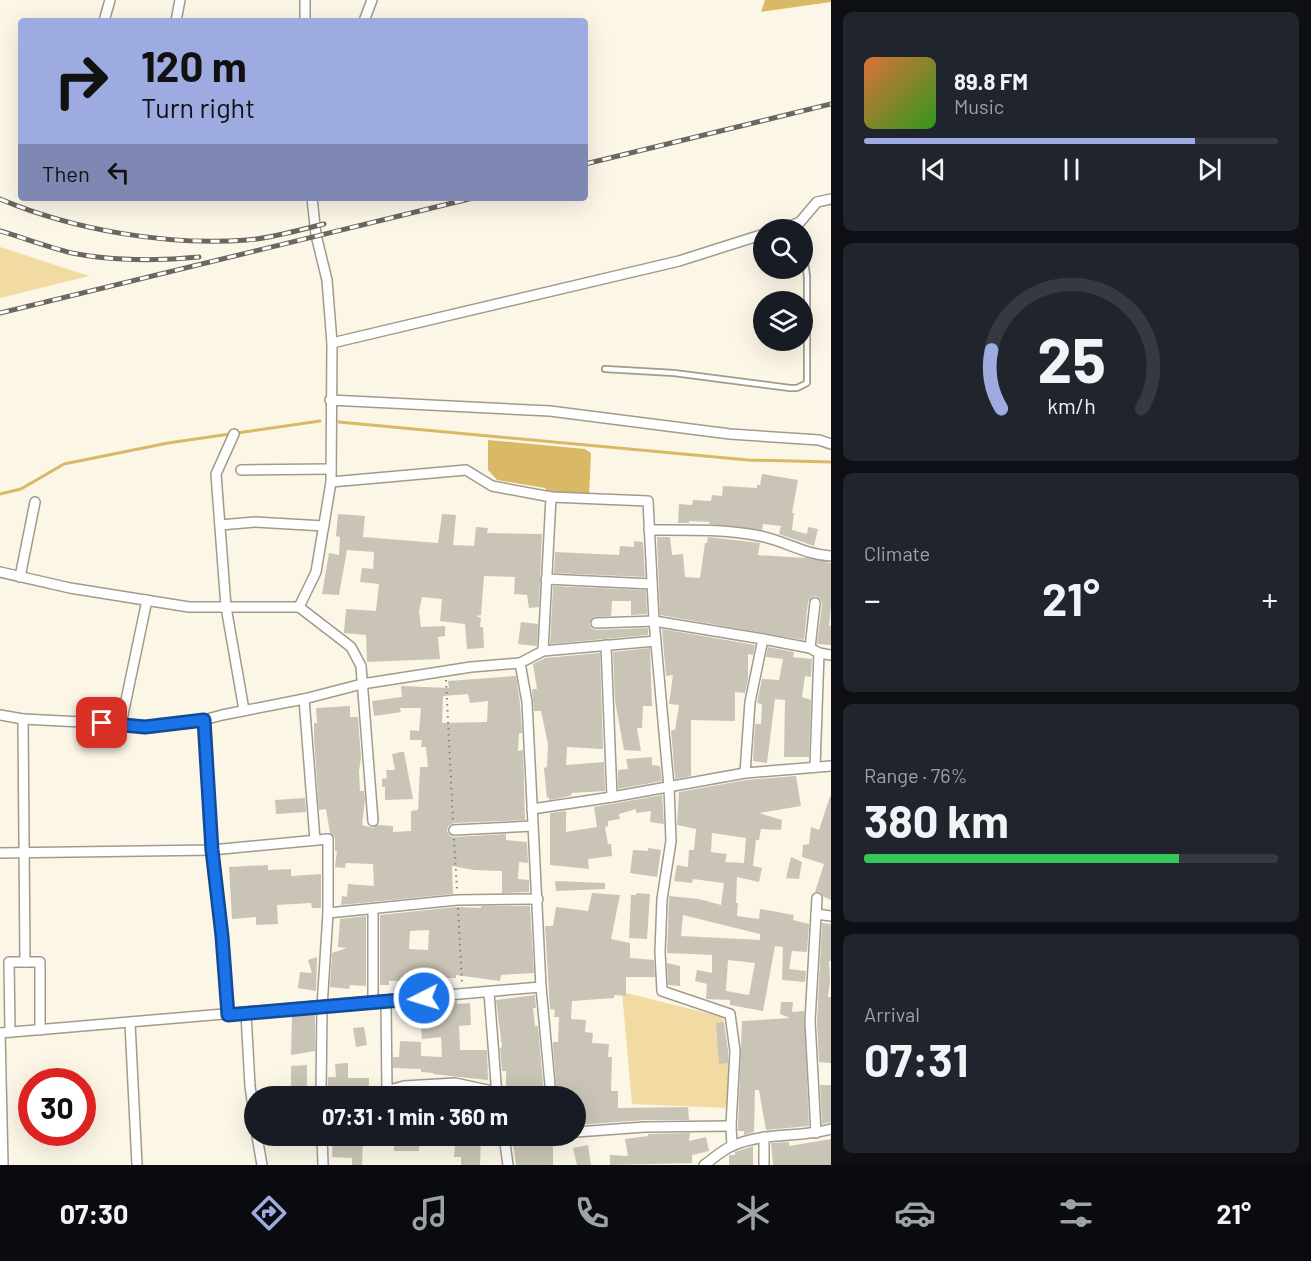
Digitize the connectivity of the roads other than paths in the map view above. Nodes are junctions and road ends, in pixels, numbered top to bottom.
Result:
1 (110, 0) edge
2 (180, 0) edge
3 (305, 0) edge
4 (372, 0) edge
5 (105, 18) edge
6 (177, 18) edge
7 (304, 18) edge
8 (365, 18) edge
9 (831, 200) edge
10 (312, 201) edge
11 (803, 219) edge
12 (753, 237) edge
13 (807, 279) edge
14 (332, 344) junction
15 (605, 369) dead end
16 (330, 400) junction
17 (234, 434) dead end
18 (831, 444) edge
19 (331, 469) junction
20 (241, 470) dead end
21 (331, 482) junction
22 (550, 497) junction
23 (35, 502) dead end
24 (220, 525) junction
25 (324, 526) junction
26 (649, 530) junction
27 (831, 556) edge
28 (0, 573) edge
29 (20, 577) junction
30 (546, 579) junction
31 (652, 584) junction
32 (147, 600) junction
33 (815, 603) dead end
34 (226, 607) junction
35 (299, 607) junction
36 (654, 621) junction
37 (596, 623) dead end
38 (763, 639) junction
39 (656, 641) junction
40 (606, 645) junction
41 (543, 651) junction
42 (815, 651) junction
43 (831, 655) edge
44 (520, 663) junction
45 (362, 684) junction
46 (304, 699) junction
47 (244, 710) junction
48 (0, 715) edge
49 (23, 719) junction
50 (204, 720) junction
51 (122, 724) junction
52 (831, 766) edge
53 (815, 767) junction
54 (745, 773) junction
55 (669, 787) junction
56 (612, 797) junction
57 (532, 809) junction
58 (373, 821) dead end
59 (533, 826) junction
60 (454, 830) dead end
61 (315, 840) junction
62 (212, 850) junction
63 (0, 853) edge
64 (24, 853) junction
65 (817, 898) dead end
66 (538, 899) junction
67 (373, 909) junction
68 (328, 913) junction
69 (816, 914) junction
70 (831, 916) edge
71 (25, 962) junction
72 (541, 987) junction
73 (489, 992) junction
74 (386, 1001) junction
75 (373, 1002) junction
76 (322, 1007) junction
77 (246, 1014) junction
78 (228, 1015) junction
79 (130, 1023) junction
80 (40, 1030) junction
81 (3, 1033) edge
82 (250, 1086) edge
83 (321, 1086) edge
84 (387, 1086) edge
85 (404, 1086) edge
86 (466, 1086) edge
87 (496, 1086) edge
88 (550, 1086) edge
89 (730, 1126) junction
90 (831, 1129) edge
91 (586, 1131) edge
92 (816, 1133) junction
93 (764, 1137) junction
94 (259, 1146) edge
95 (322, 1146) edge
96 (505, 1146) edge
97 (732, 1146) junction
98 (3, 1165) edge
99 (137, 1165) edge
100 (262, 1165) edge
101 (323, 1165) edge
102 (508, 1165) edge
103 (704, 1165) edge
104 (764, 1165) edge

1 - 5 street
2 - 6 street
3 - 7 street
4 - 8 street
9 - 11 street
10 - 14 street
12 - 14 street
13 - 15 lane
14 - 16 street
16 - 18 street
16 - 19 street
17 - 24 street
19 - 20 street
19 - 21 street
21 - 22 street
21 - 25 street
22 - 26 street
22 - 30 street
23 - 29 street
24 - 25 street
24 - 34 street
25 - 35 street
26 - 27 street
26 - 31 street
28 - 29 street
29 - 32 street
30 - 31 street
30 - 41 street
31 - 36 street
32 - 34 street
32 - 51 street
33 - 42 street
34 - 35 street
34 - 47 street
35 - 45 street
36 - 37 street
36 - 38 street
36 - 39 street
38 - 42 street
38 - 54 street
39 - 40 street
39 - 55 street
40 - 41 street
40 - 56 street
41 - 44 street
42 - 43 street
42 - 53 street
44 - 45 street
44 - 57 street
45 - 46 street
45 - 58 street
46 - 47 street
46 - 61 street
47 - 50 street
48 - 49 street
49 - 51 street
49 - 64 street
50 - 51 street
50 - 62 street
52 - 53 street
53 - 54 street
54 - 55 street
55 - 56 street
55 - 89 street
56 - 57 street
57 - 59 street
59 - 60 street
59 - 66 street
61 - 62 street
61 - 68 street
62 - 64 street
62 - 78 street
63 - 64 street
64 - 71 street
65 - 69 street
66 - 67 street
66 - 72 street
67 - 68 street
67 - 75 street
68 - 76 street
69 - 70 street
69 - 92 street
71 - 80 street
71 - 81 street
72 - 73 street
72 - 88 street
73 - 74 street
73 - 87 street
74 - 75 street
74 - 84 street
75 - 76 street
76 - 77 street
76 - 83 street
77 - 78 street
77 - 82 street
78 - 79 street
79 - 80 street
79 - 99 street
80 - 81 street
81 - 98 street
85 - 86 street
89 - 91 street
89 - 97 street
90 - 92 street
92 - 93 street
93 - 97 street
93 - 104 street
94 - 100 street
95 - 101 street
96 - 102 street
97 - 103 street

